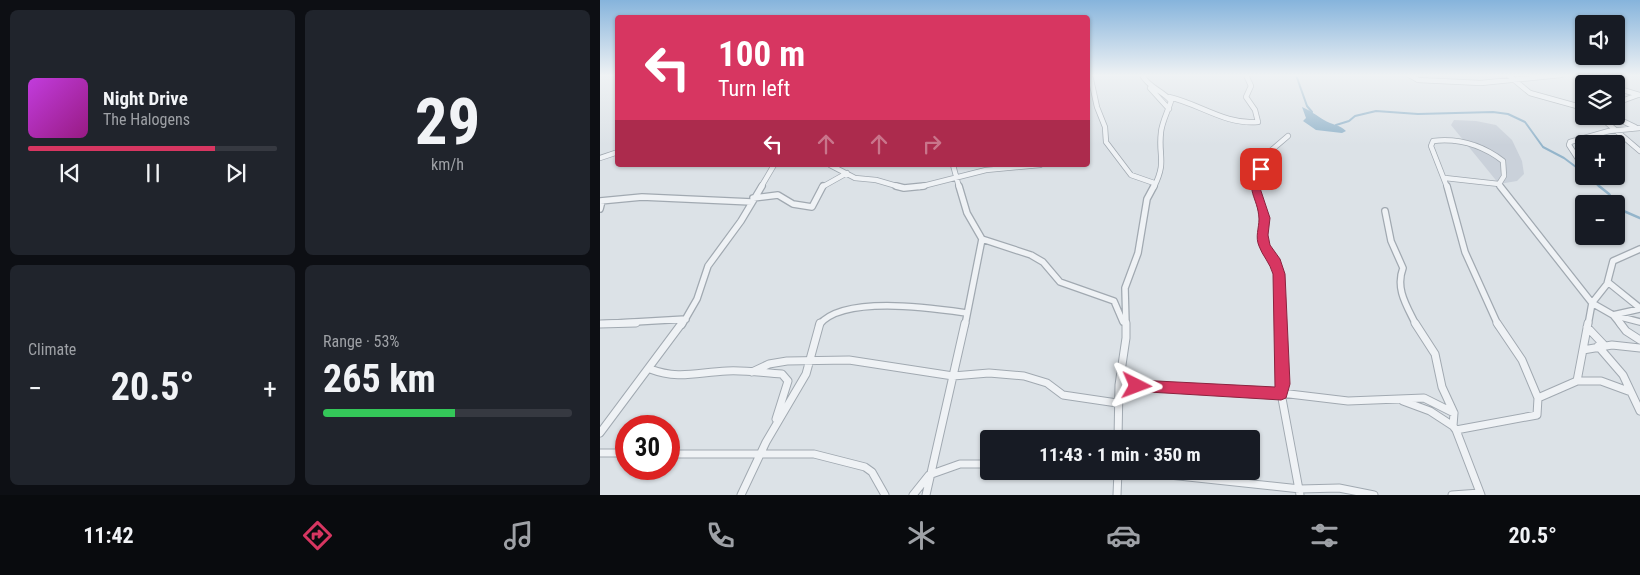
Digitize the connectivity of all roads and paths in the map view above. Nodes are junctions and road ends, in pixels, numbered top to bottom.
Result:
1 (1096, 98) edge
2 (1159, 98) edge
3 (1170, 98) edge
4 (1174, 98) edge
5 (1247, 98) edge
6 (1548, 98) edge
7 (1575, 106) edge
8 (1169, 109) junction
9 (1625, 122) edge
10 (1608, 125) edge
11 (1638, 128) edge
12 (1613, 130) junction
13 (1595, 135) edge
14 (1288, 136) dead end
15 (1575, 141) edge
16 (1640, 152) edge
17 (615, 153) edge
18 (1575, 154) edge
19 (600, 158) edge
20 (773, 167) edge
21 (834, 167) edge
22 (954, 167) edge
23 (1018, 167) edge
24 (847, 173) junction
25 (958, 178) junction
26 (1445, 178) junction
27 (1154, 183) junction
28 (1500, 184) junction
29 (753, 200) junction
30 (601, 201) edge
31 (600, 209) edge
32 (1385, 211) dead end
33 (982, 239) junction
34 (1640, 249) edge
35 (1609, 283) junction
36 (1592, 303) junction
37 (1640, 308) edge
38 (966, 313) junction
39 (1613, 315) junction
40 (686, 319) junction
41 (1640, 322) edge
42 (600, 324) edge
43 (1125, 326) junction
44 (1587, 327) junction
45 (1640, 340) edge
46 (1598, 346) junction
47 (1640, 348) edge
48 (1583, 350) junction
49 (811, 360) junction
50 (650, 369) junction
51 (752, 372) junction
52 (953, 376) junction
53 (1577, 381) junction
54 (1119, 385) junction
55 (1631, 392) junction
56 (1281, 393) junction
57 (1538, 398) junction
58 (1401, 400) junction
59 (1117, 404) junction
60 (1640, 411) edge
61 (1454, 413) junction
62 (774, 427) junction
63 (1455, 428) junction
64 (1118, 430) edge
65 (600, 433) edge
66 (600, 453) edge
67 (615, 453) edge
68 (680, 454) edge
69 (760, 455) junction
70 (980, 464) edge
71 (930, 476) junction
72 (1118, 480) edge
73 (1207, 480) edge
74 (1300, 492) edge
75 (1481, 494) edge
76 (740, 495) edge
77 (886, 495) edge
78 (913, 495) edge
79 (926, 495) edge
80 (1117, 495) edge
81 (1374, 495) edge
82 (1452, 495) edge

1 - 27 street
2 - 8 street
3 - 8 street
4 - 5 street
6 - 7 street
8 - 27 street
9 - 11 street
10 - 12 street
11 - 12 street
12 - 13 street
12 - 16 street
14 - 56 street
15 - 18 street
17 - 19 street
20 - 29 street
21 - 24 street
22 - 25 street
23 - 25 street
24 - 25 street
24 - 29 street
25 - 33 street
26 - 28 street
26 - 28 street
26 - 57 street
27 - 43 street
28 - 36 street
29 - 30 street
29 - 40 street
30 - 31 street
32 - 61 street
33 - 38 street
33 - 43 street
34 - 35 street
35 - 36 street
35 - 37 street
36 - 39 street
36 - 44 street
37 - 39 street
38 - 49 street
38 - 52 street
39 - 41 street
39 - 45 street
40 - 42 street
40 - 50 street
43 - 54 street
44 - 46 street
44 - 48 street
46 - 47 street
46 - 48 street
46 - 55 street
48 - 53 street
49 - 51 street
49 - 52 street
49 - 62 street
50 - 51 street
50 - 65 street
51 - 62 street
52 - 59 street
52 - 71 street
53 - 55 street
53 - 57 street
54 - 56 street
54 - 59 street
55 - 60 street
56 - 58 street
56 - 74 street
57 - 63 street
58 - 61 street
58 - 63 street
59 - 64 street
61 - 63 street
62 - 69 street
63 - 75 street
66 - 67 street
68 - 69 street
69 - 76 street
69 - 77 street
70 - 71 street
71 - 78 street
71 - 79 street
72 - 80 street
73 - 74 street
74 - 81 street
75 - 82 street

